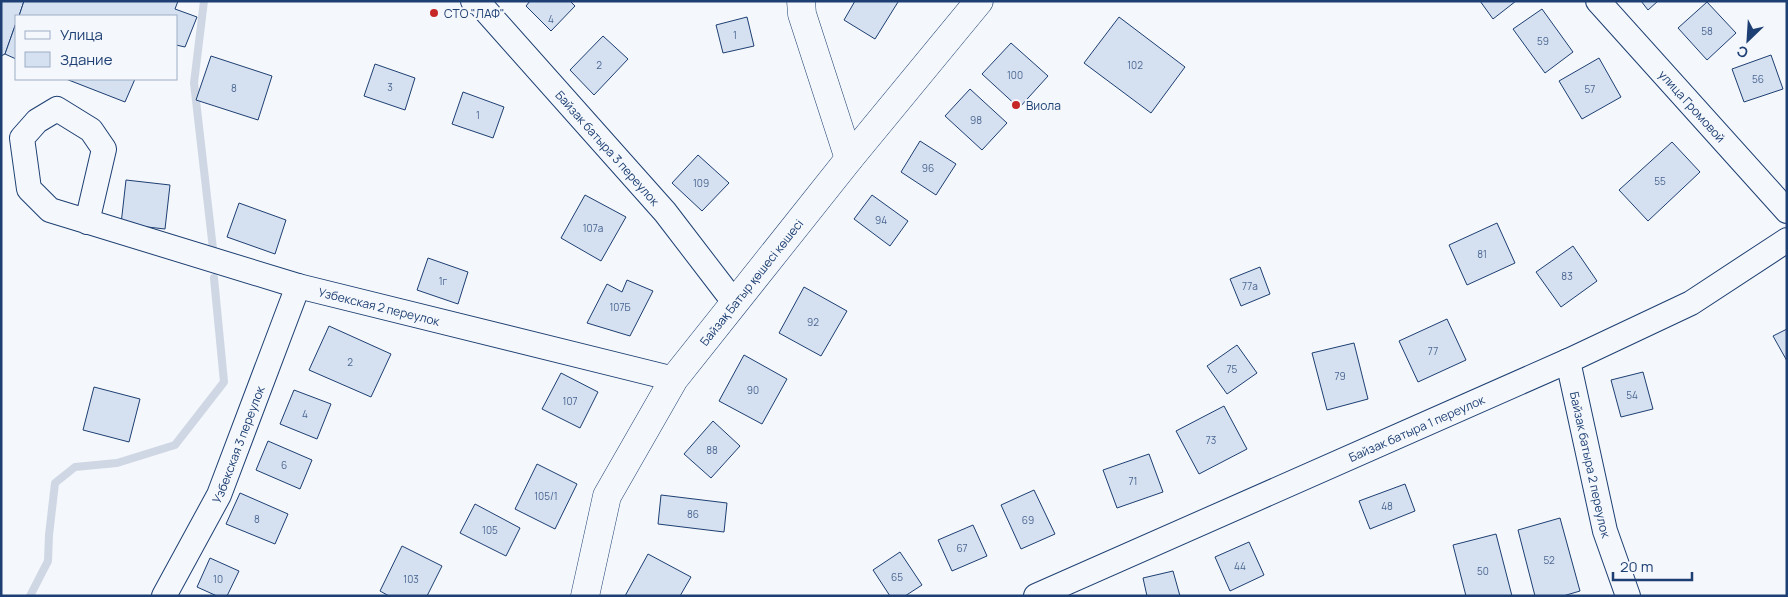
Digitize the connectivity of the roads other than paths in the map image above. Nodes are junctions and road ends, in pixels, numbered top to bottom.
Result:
1 (473, 1) edge
2 (801, 1) edge
3 (979, 1) edge
4 (1598, 1) edge
5 (849, 159) junction
6 (1787, 211) edge
7 (87, 222) junction
8 (1787, 240) edge
9 (298, 286) junction
10 (734, 302) junction
11 (1568, 361) junction
12 (674, 379) junction
13 (164, 596) edge
14 (585, 596) edge
15 (1036, 596) edge
16 (1628, 596) edge

1 - 10 street, Байзак батыра 3 переулок
2 - 5 main road
3 - 5 main road, Байзақ Батыр қөшесі көшесі
4 - 6 street, улица Громовой
5 - 10 main road, Байзақ Батыр қөшесі көшесі
7 - 7 street, Узбекская 2 переулок
7 - 9 street, Узбекская 2 переулок
8 - 11 street, Байзак батыра 1 переулок
9 - 12 street, Узбекская 2 переулок
9 - 13 street, Узбекская 3 переулок
10 - 12 main road, Байзақ Батыр қөшесі көшесі
11 - 15 street, Байзак батыра 1 переулок
11 - 16 street, Байзак батыра 2 переулок
12 - 14 main road, Байзақ Батыр қөшесі көшесі

